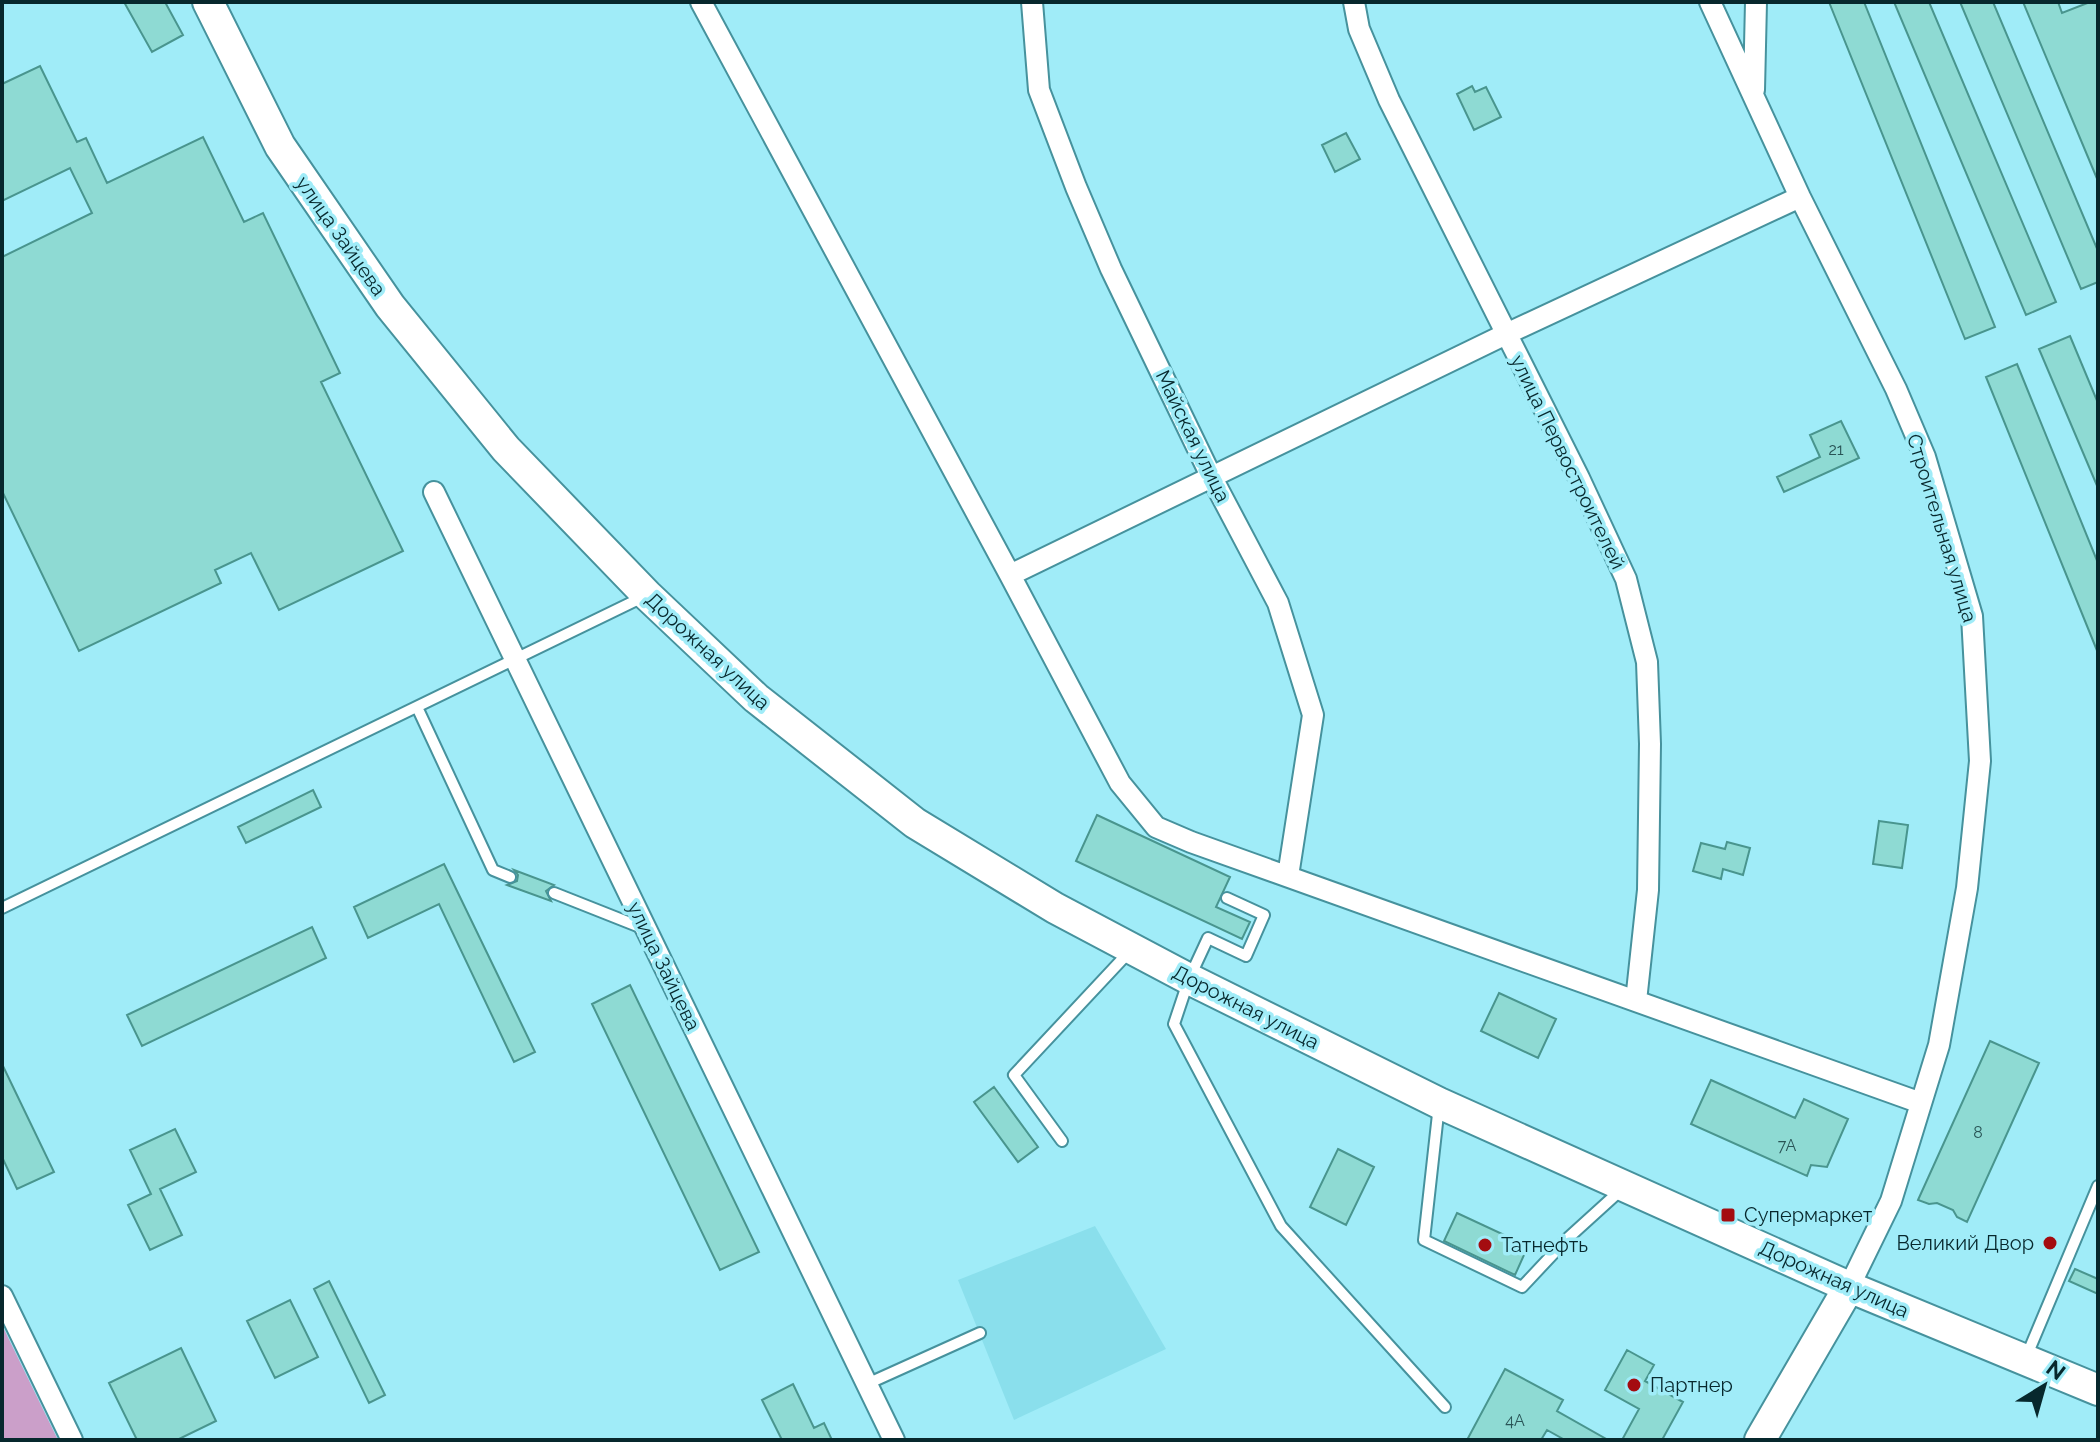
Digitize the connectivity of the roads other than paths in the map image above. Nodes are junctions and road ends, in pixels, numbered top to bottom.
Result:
1 (208, 2) edge
2 (701, 2) edge
3 (1032, 2) edge
4 (1354, 2) edge
5 (1710, 2) edge
6 (1756, 2) edge
7 (1754, 93) junction
8 (1800, 197) junction
9 (1504, 335) junction
10 (506, 449) joint
11 (1211, 476) junction
12 (434, 492) dead end
13 (1010, 575) junction
14 (647, 595) junction
15 (515, 659) junction
16 (417, 707) junction
17 (1288, 876) junction
18 (510, 877) dead end
19 (554, 893) dead end
20 (1227, 898) dead end
21 (2, 908) edge
22 (646, 929) junction
23 (1132, 949) junction
24 (1189, 979) junction
25 (1636, 1001) junction
26 (1439, 1103) junction
27 (1921, 1103) junction
28 (1062, 1141) dead end
29 (1624, 1186) junction
30 (2098, 1186) edge
31 (1849, 1287) junction
32 (2, 1296) edge
33 (980, 1333) dead end
34 (2024, 1361) junction
35 (867, 1384) junction
36 (2098, 1390) edge
37 (1445, 1407) dead end
38 (72, 1440) edge
39 (894, 1440) edge
40 (1760, 1440) edge

1 - 10 street, улица Зайцева
2 - 13 street
3 - 11 street, Майская улица
4 - 9 street, улица Первостроителей
5 - 7 street, Строительная улица
6 - 7 street
7 - 8 street, Строительная улица
8 - 9 street
8 - 27 street, Строительная улица
9 - 11 street
9 - 25 street, улица Первостроителей
10 - 14 street, Дорожная улица
11 - 13 street
11 - 17 street, Майская улица
12 - 15 street, улица Зайцева
13 - 17 street
14 - 15 lane
14 - 23 street, Дорожная улица
15 - 16 lane
15 - 22 street, улица Зайцева
16 - 18 lane
16 - 21 lane
17 - 25 street
19 - 22 lane
20 - 24 lane
22 - 35 street, улица Зайцева
23 - 24 street, Дорожная улица
23 - 28 lane
24 - 26 street, Дорожная улица
24 - 37 lane
25 - 27 street
26 - 29 street, Дорожная улица
26 - 29 lane
27 - 31 street, Строительная улица
29 - 31 street, Дорожная улица
30 - 34 lane
31 - 34 street, Дорожная улица
31 - 40 street, Строительная улица
32 - 38 street
33 - 35 lane
34 - 36 street, Дорожная улица
35 - 39 street, улица Зайцева

